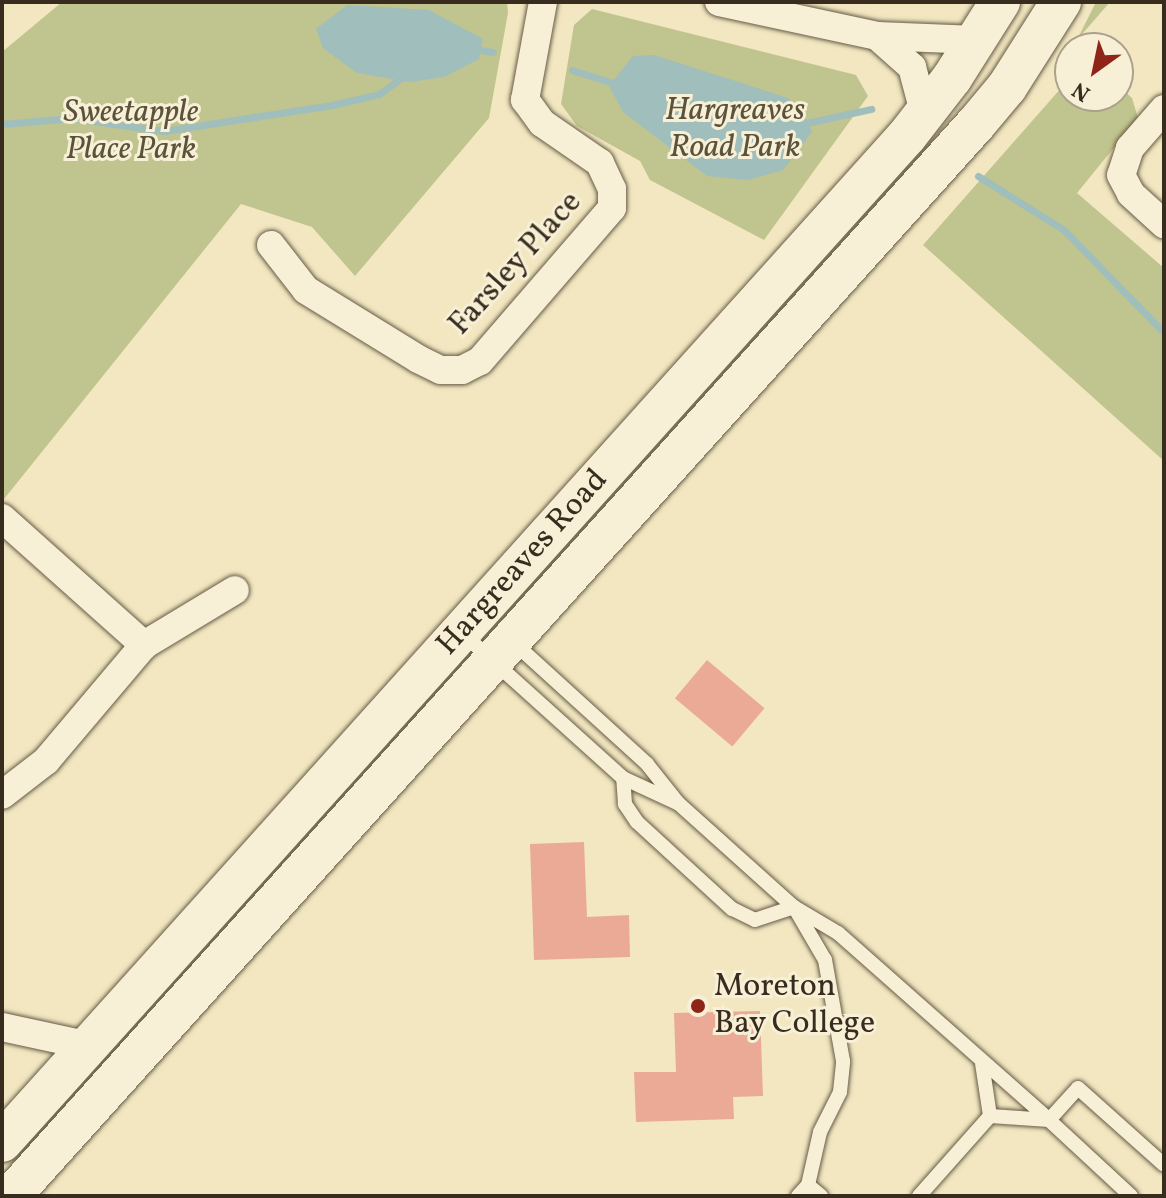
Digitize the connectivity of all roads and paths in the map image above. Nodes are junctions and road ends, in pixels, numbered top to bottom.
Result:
1 (543, 2) edge
2 (719, 2) edge
3 (1000, 2) edge
4 (1061, 2) edge
5 (877, 36) junction
6 (977, 40) junction
7 (1164, 109) edge
8 (925, 116) junction
9 (1164, 224) edge
10 (271, 245) dead end
11 (2, 518) edge
12 (235, 590) dead end
13 (489, 633) junction
14 (144, 645) junction
15 (623, 778) junction
16 (2, 795) edge
17 (678, 803) junction
18 (794, 907) junction
19 (2, 1027) edge
20 (90, 1046) junction
21 (982, 1063) junction
22 (990, 1116) junction
23 (1049, 1120) junction
24 (2, 1142) edge
25 (1164, 1165) edge
26 (803, 1190) edge
27 (11, 1196) edge
28 (821, 1196) edge
29 (919, 1196) edge
30 (1131, 1196) edge

1 - 10 street, Farsley Place
2 - 5 street
3 - 6 main road, Hargreaves Road
4 - 13 main road, Hargreaves Road
5 - 6 street
5 - 8 street
6 - 8 main road, Hargreaves Road
7 - 9 street
8 - 13 main road, Hargreaves Road
11 - 14 street
12 - 14 street
13 - 15 lane
13 - 17 lane
13 - 20 main road, Hargreaves Road
13 - 27 main road, Hargreaves Road
14 - 16 street
15 - 17 lane
15 - 18 lane
17 - 18 lane
18 - 21 lane
18 - 26 lane
19 - 20 street
20 - 24 main road, Hargreaves Road
21 - 22 lane
21 - 23 lane
22 - 23 lane
22 - 29 lane
23 - 25 lane
23 - 30 lane
26 - 28 lane

